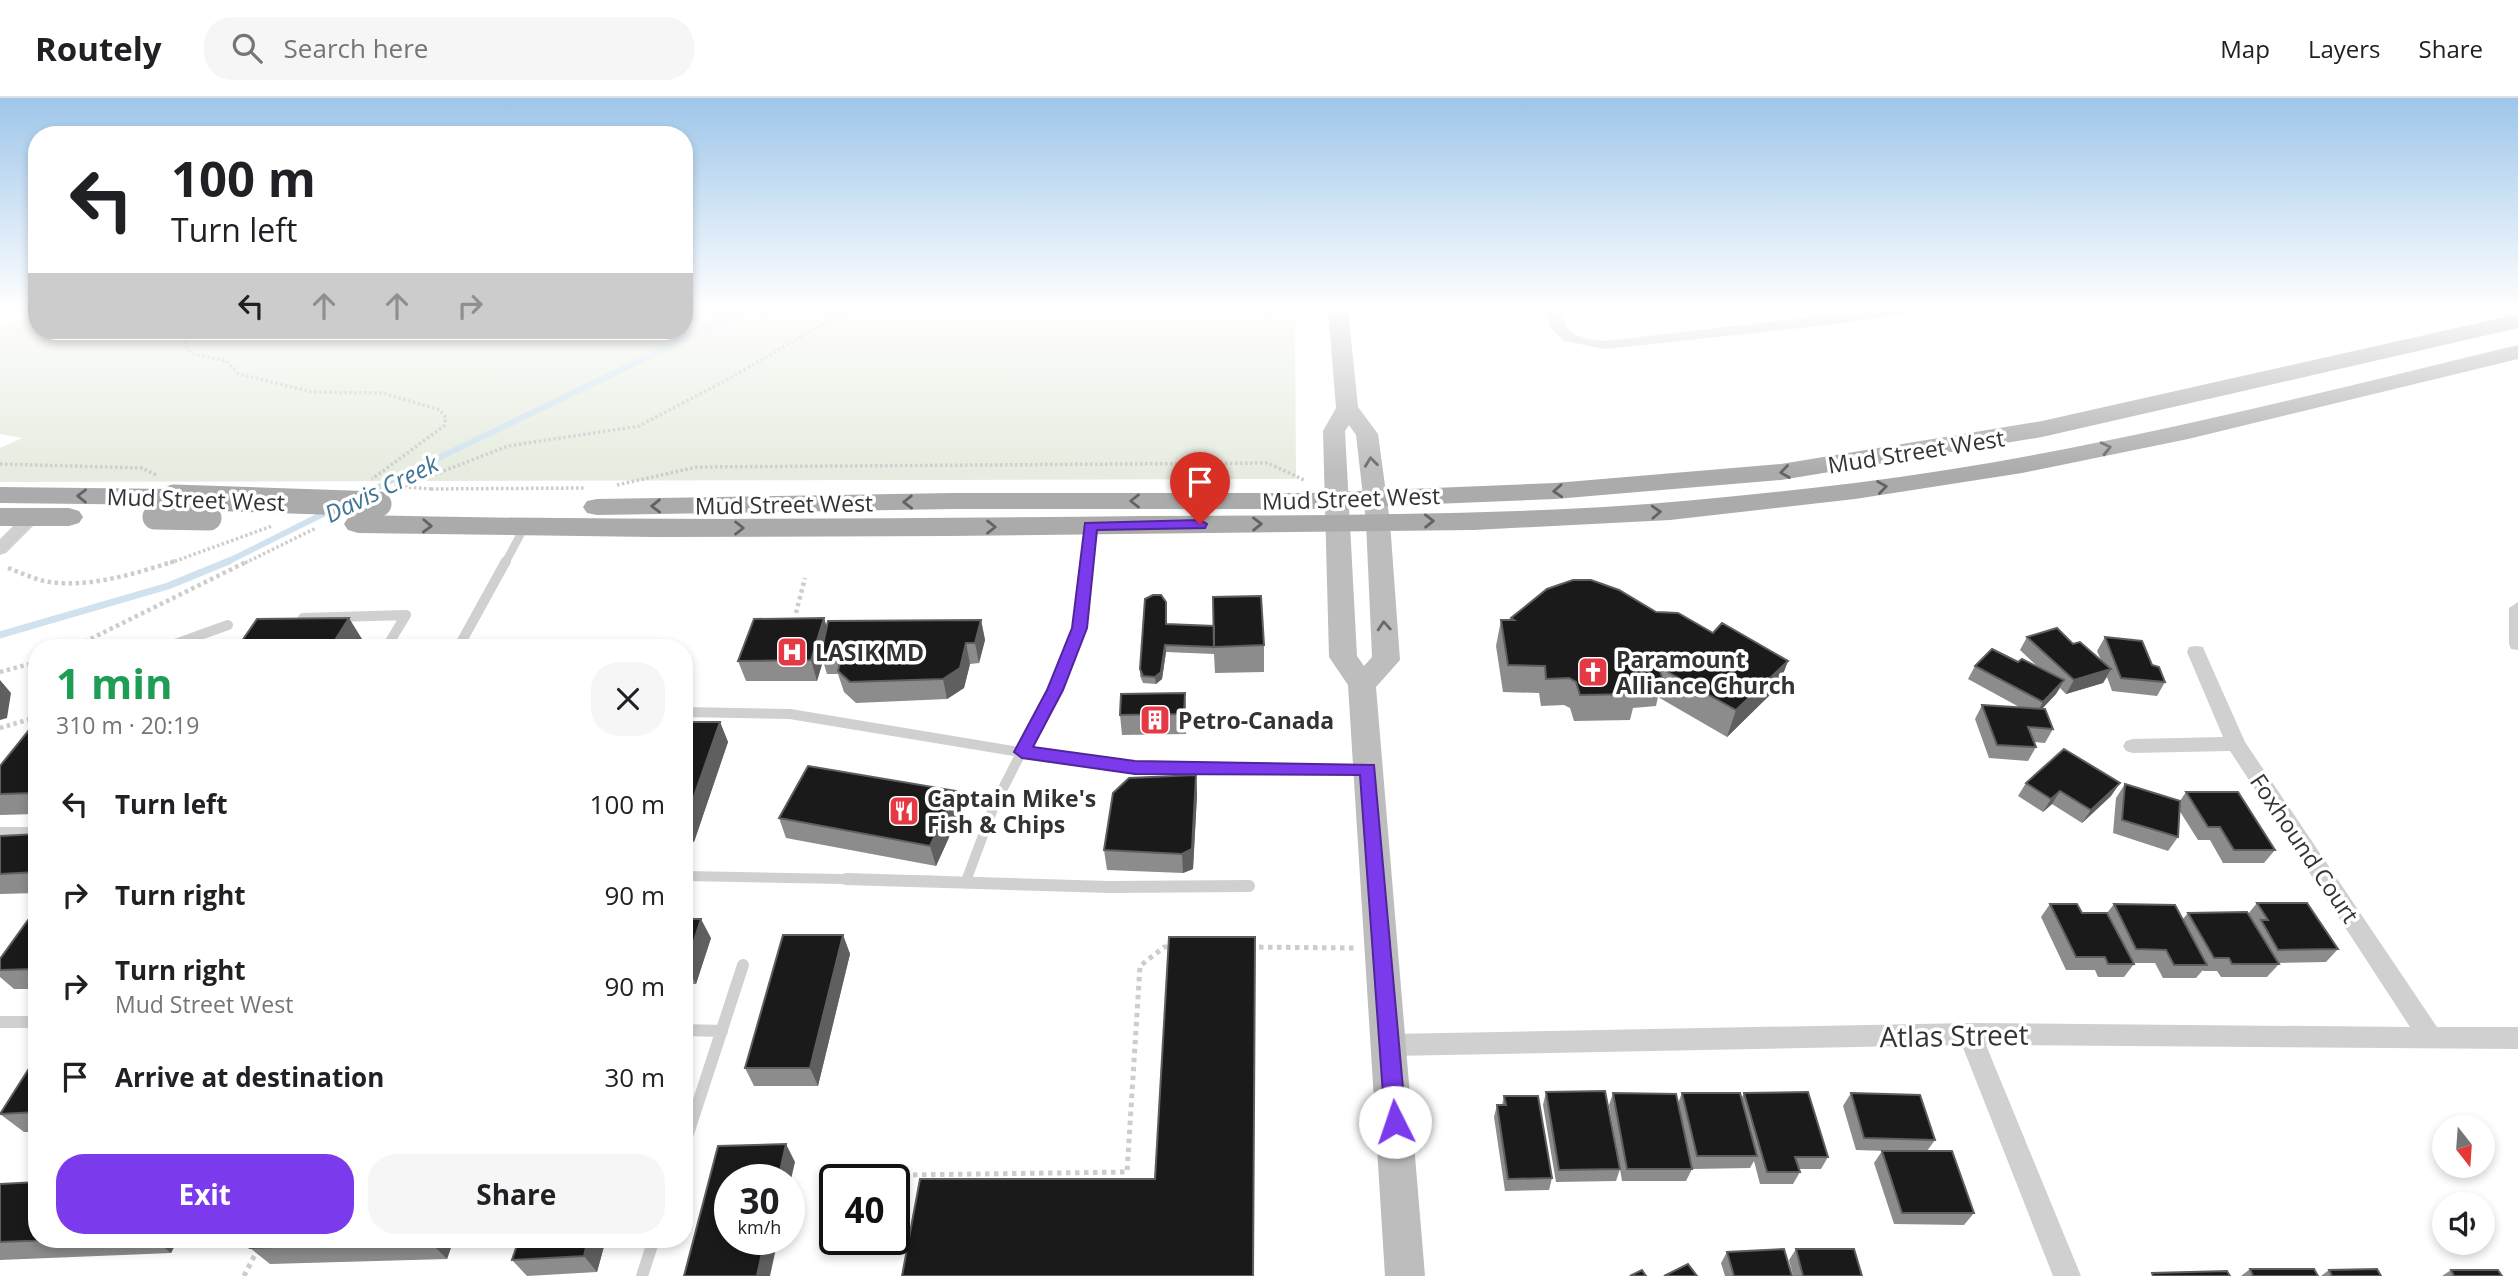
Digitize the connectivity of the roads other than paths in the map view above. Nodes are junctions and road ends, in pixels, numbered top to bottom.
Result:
1 (1343, 363) edge
2 (2333, 363) edge
3 (2471, 363) edge
4 (1347, 408) junction
5 (0, 495) edge
6 (1376, 510) junction
7 (1336, 511) junction
8 (0, 517) edge
9 (32, 517) junction
10 (1090, 526) junction
11 (524, 528) junction
12 (0, 549) edge
13 (2518, 608) edge
14 (303, 618) edge
15 (228, 625) dead end
16 (188, 639) edge
17 (391, 639) edge
18 (463, 639) edge
19 (2518, 644) edge
20 (2196, 652) dead end
21 (1362, 684) junction
22 (693, 712) edge
23 (2236, 744) junction
24 (2133, 746) dead end
25 (1022, 752) junction
26 (1368, 769) junction
27 (0, 832) edge
28 (28, 832) edge
29 (693, 876) edge
30 (966, 881) junction
31 (1249, 886) dead end
32 (743, 965) dead end
33 (0, 1022) edge
34 (28, 1022) edge
35 (693, 1030) edge
36 (722, 1031) junction
37 (1970, 1034) junction
38 (2430, 1036) junction
39 (2518, 1038) edge
40 (1390, 1045) junction
41 (693, 1119) edge
42 (651, 1248) edge
43 (642, 1276) edge
44 (1405, 1276) edge
45 (2067, 1276) edge

1 - 4 street
2 -> 6 main road, Mud Street West
6 -> 3 main road, Mud Street West
6 -> 4 street
4 - 7 street
7 -> 5 main road, Mud Street West, bridge
6 - 7 main road, Mud Street West
21 -> 6 street
10 -> 7 main road, Mud Street West
7 - 21 street
8 - 9 main road, Mud Street West
9 -> 11 main road, Mud Street West, bridge
9 - 12 street
11 -> 10 main road, Mud Street West
10 - 25 lane
11 - 18 lane
13 - 19 street
14 - 17 lane
15 - 16 lane
20 - 23 street, Foxhound Court
21 - 26 street
22 - 25 lane
23 - 24 street
23 - 38 street, Foxhound Court
25 - 26 lane
25 - 30 lane
26 - 40 street
27 - 28 lane
29 - 30 lane
30 - 31 lane
32 - 36 lane
33 - 34 lane
35 - 36 lane
36 - 41 lane
37 - 38 street, Atlas Street
37 - 40 street, Atlas Street
37 - 45 street
38 - 39 street, Atlas Street
40 - 44 street
42 - 43 lane

